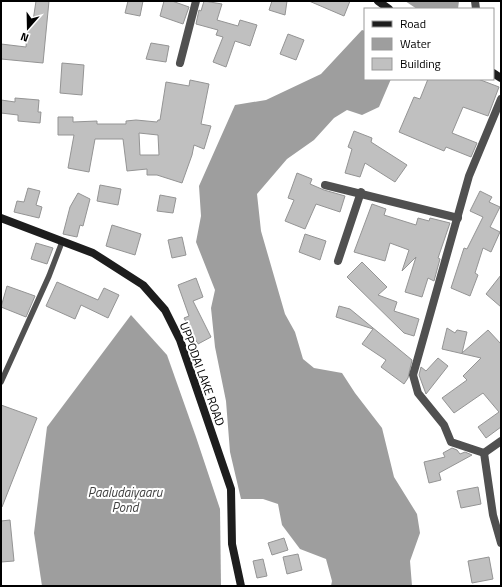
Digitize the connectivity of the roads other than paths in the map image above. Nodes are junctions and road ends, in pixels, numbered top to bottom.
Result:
1 (196, 1) edge
2 (378, 1) edge
3 (388, 8) edge
4 (180, 63) dead end
5 (501, 98) edge
6 (325, 185) dead end
7 (361, 192) junction
8 (1, 218) edge
9 (458, 218) junction
10 (62, 242) junction
11 (338, 261) dead end
12 (1, 382) edge
13 (501, 441) edge
14 (484, 453) junction
15 (501, 543) edge
16 (241, 586) edge

1 - 4 street
2 - 3 street
5 - 9 street
6 - 7 street
7 - 9 street
7 - 11 street
8 - 10 street, UPPODAI LAKE ROAD
9 - 14 street
10 - 12 lane
10 - 16 street, UPPODAI LAKE ROAD
13 - 14 street
14 - 15 street

